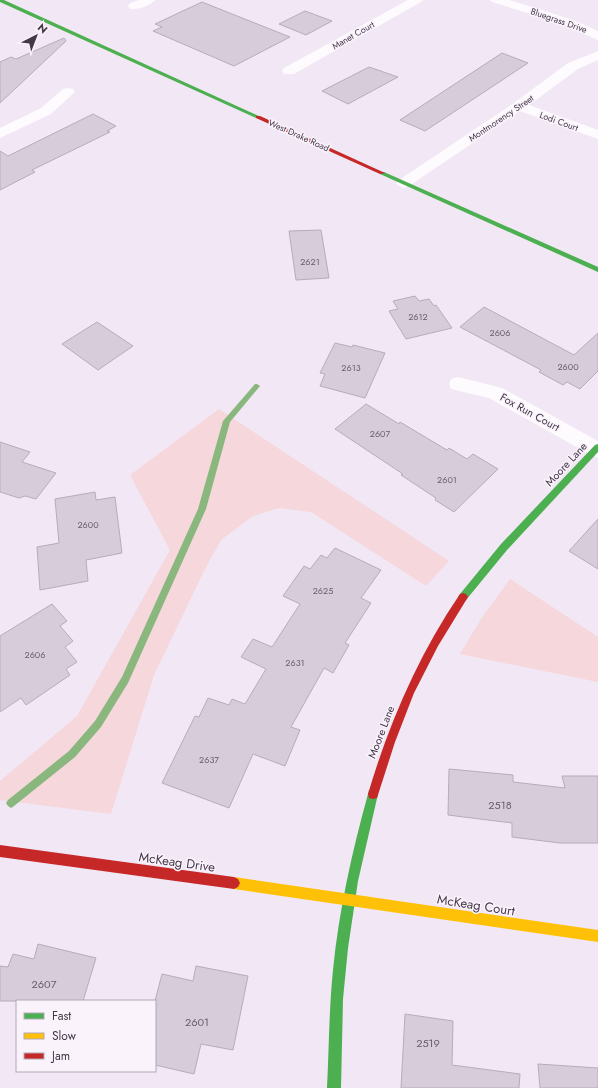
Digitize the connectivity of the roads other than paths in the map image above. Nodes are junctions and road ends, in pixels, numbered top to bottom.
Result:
1 (0, 0) edge
2 (149, 0) edge
3 (417, 0) edge
4 (496, 0) edge
5 (134, 6) dead end
6 (598, 36) edge
7 (598, 55) edge
8 (289, 71) dead end
9 (68, 92) dead end
10 (519, 106) junction
11 (0, 134) edge
12 (598, 135) edge
13 (404, 183) junction
14 (598, 270) edge
15 (458, 384) dead end
16 (597, 449) edge
17 (0, 851) edge
18 (350, 899) junction
19 (598, 936) edge
20 (334, 1088) edge

1 - 13 main road, West Drake Road
2 - 5 street
3 - 8 street, Manet Court
4 - 6 street, Bluegrass Drive
7 - 10 street, Montmorency Street
9 - 11 street
10 - 12 street, Lodi Court
10 - 13 street, Montmorency Street
13 - 14 main road, West Drake Road
15 - 16 street, Fox Run Court
16 - 18 main road, Moore Lane
17 - 18 main road, McKeag Drive
18 - 19 main road, McKeag Court
18 - 20 main road, Moore Lane

